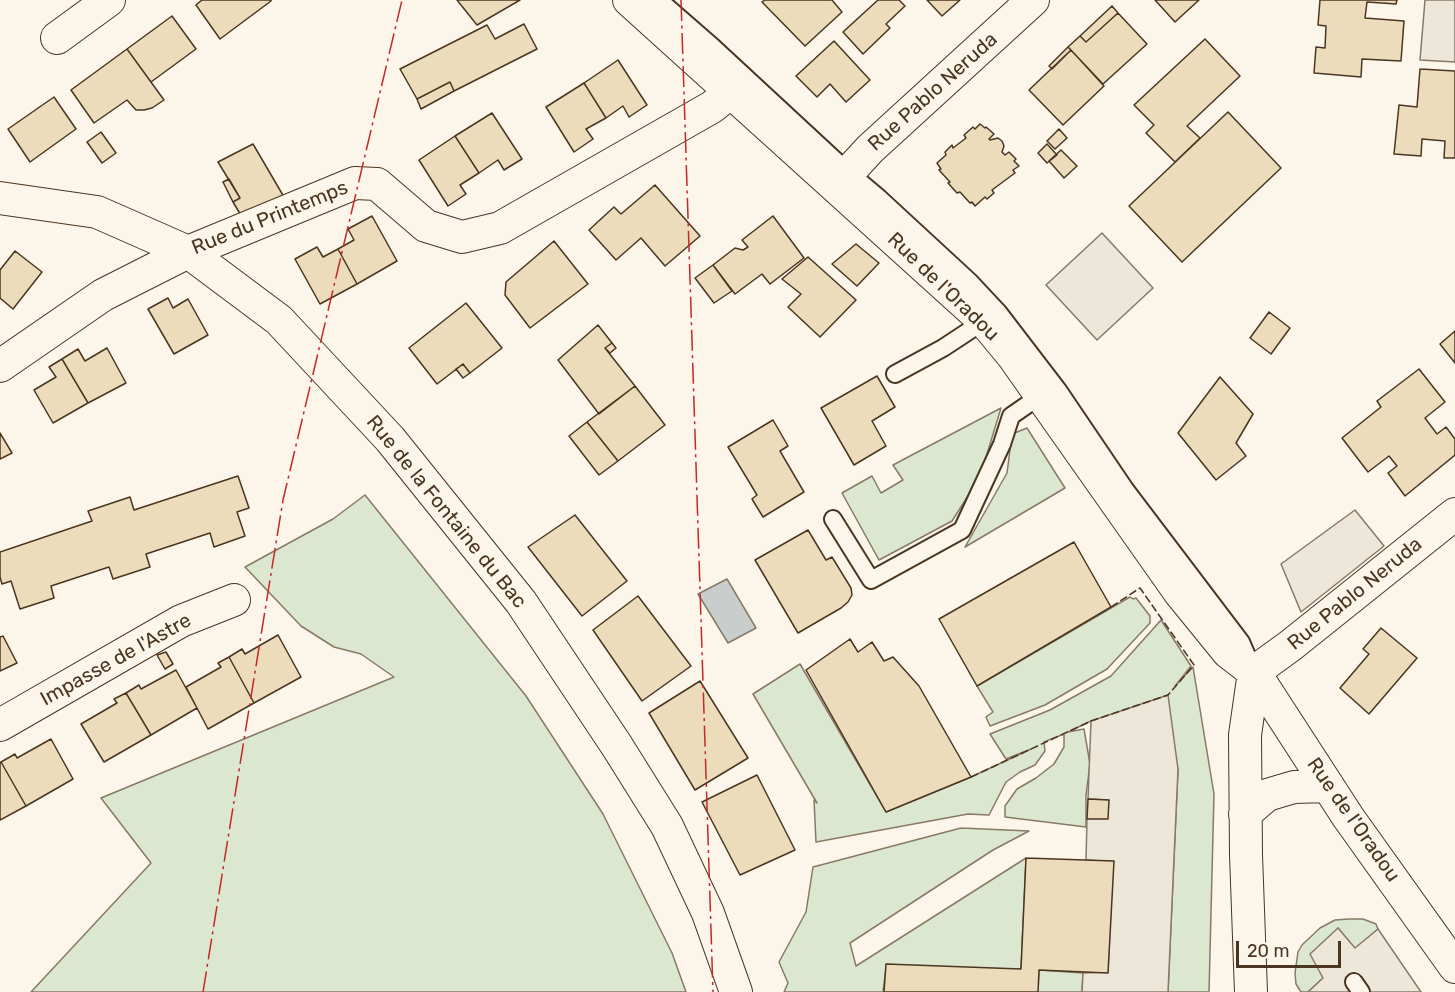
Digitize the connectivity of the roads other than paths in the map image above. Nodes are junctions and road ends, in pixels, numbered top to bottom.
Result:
1 (109, 0) edge
2 (629, 0) edge
3 (659, 0) edge
4 (1033, 0) edge
5 (57, 38) dead end
6 (732, 91) junction
7 (842, 179) junction
8 (0, 198) edge
9 (188, 252) junction
10 (984, 321) junction
11 (0, 366) edge
12 (894, 374) dead end
13 (1040, 396) junction
14 (1455, 514) edge
15 (833, 519) dead end
16 (234, 600) dead end
17 (1254, 672) junction
18 (0, 724) edge
19 (1328, 786) junction
20 (1245, 814) junction
21 (1455, 967) edge
22 (736, 992) edge
23 (1251, 992) edge

1 - 5 street
2 - 6 street, Rue de l'Oradou
3 - 7 lane, Rue de l'Oradou
4 - 7 street, Rue Pablo Neruda
6 - 7 street, Rue de l'Oradou
6 - 9 street, Rue du Printemps
7 - 10 street, Rue de l'Oradou
7 - 17 lane, Rue de l'Oradou
8 - 9 street, Rue de la Fontaine du Bac
9 - 11 street, Rue du Printemps
9 - 22 street, Rue de la Fontaine du Bac
10 - 12 lane
10 - 13 street, Rue de l'Oradou
13 - 15 lane
13 - 17 street, Rue de l'Oradou
14 - 17 street, Rue Pablo Neruda
16 - 18 street, Impasse de l'Astre
17 - 19 street, Rue de l'Oradou
17 - 20 street
19 - 20 street
19 - 21 street, Rue de l'Oradou
20 - 23 street

